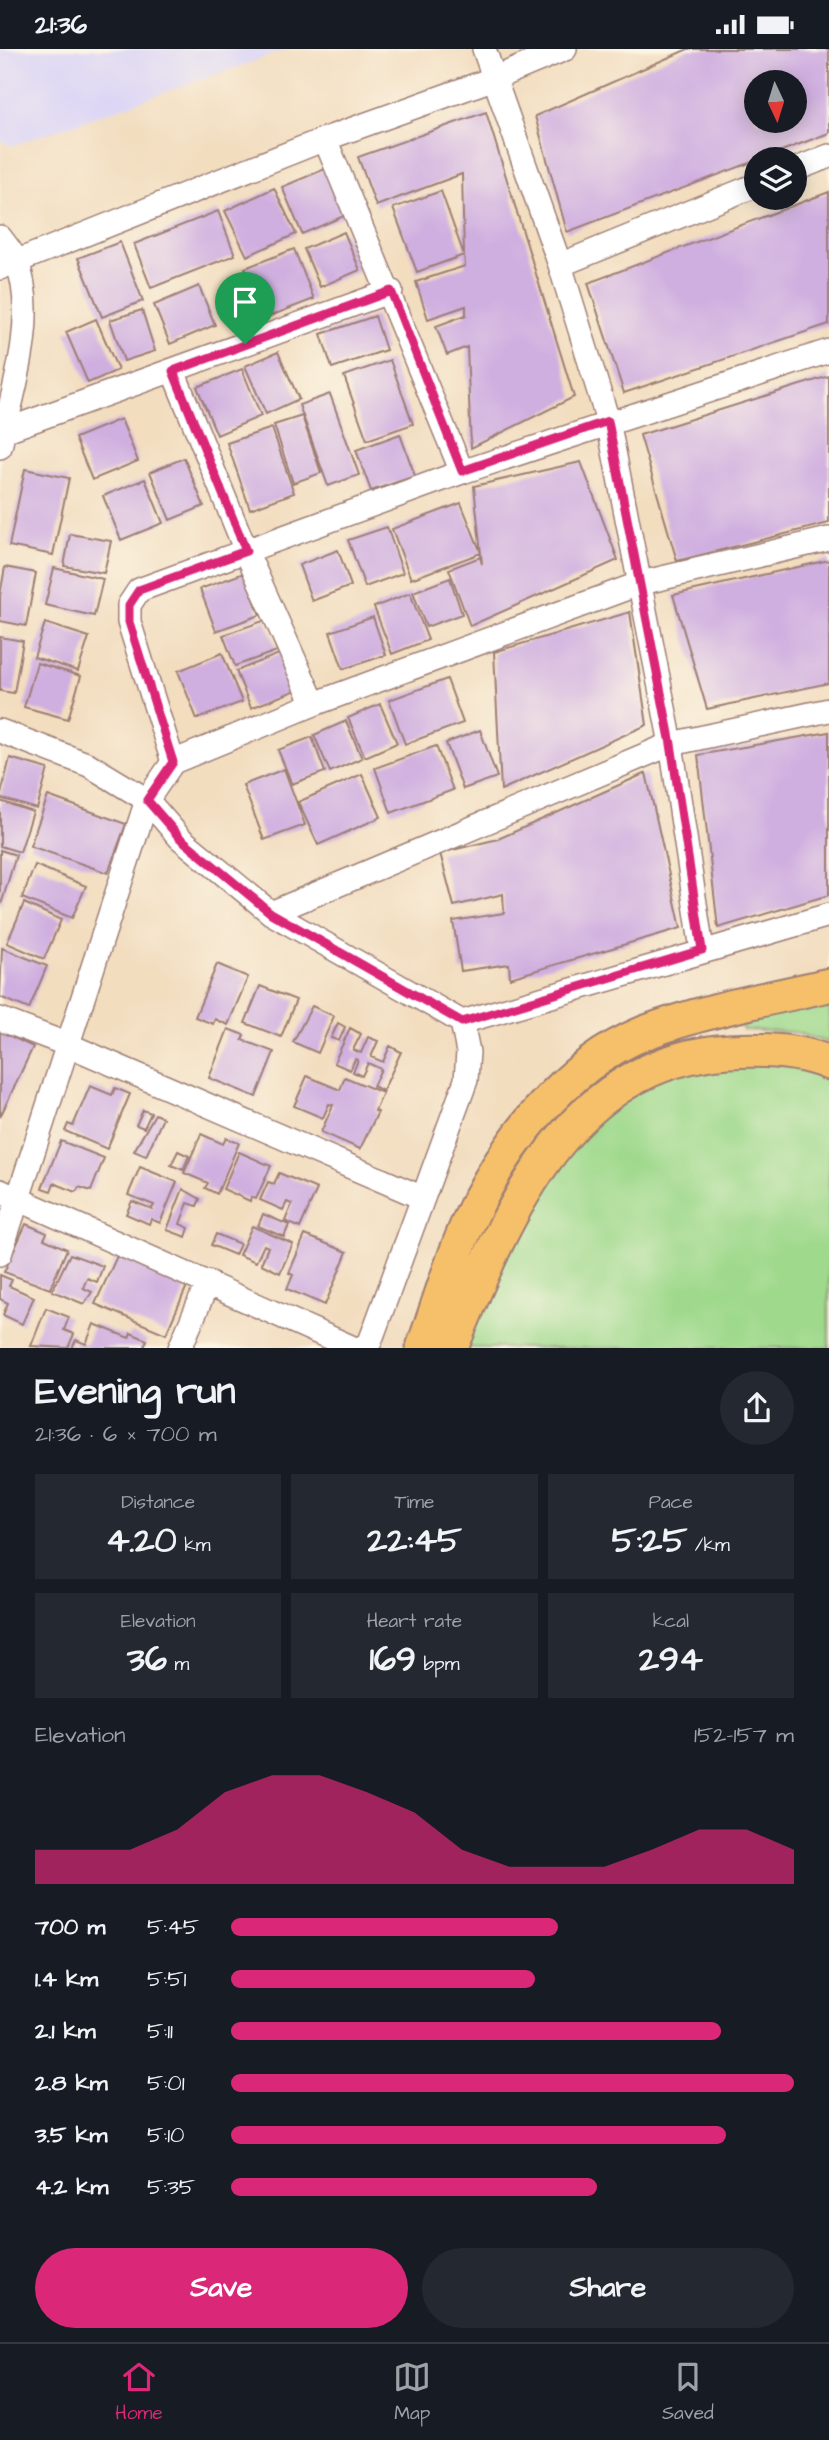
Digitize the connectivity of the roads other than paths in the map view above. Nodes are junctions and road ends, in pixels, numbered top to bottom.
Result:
1 (484, 49) edge
2 (565, 49) edge
3 (495, 78) junction
4 (326, 139) junction
5 (829, 156) edge
6 (807, 165) edge
7 (744, 190) edge
8 (0, 237) edge
9 (8, 264) edge
10 (560, 265) junction
11 (391, 291) junction
12 (829, 351) edge
13 (173, 371) junction
14 (608, 421) junction
15 (2, 439) edge
16 (462, 471) junction
17 (829, 539) edge
18 (246, 551) junction
19 (642, 583) junction
20 (314, 703) junction
21 (829, 710) edge
22 (0, 731) edge
23 (671, 744) junction
24 (173, 762) junction
25 (147, 800) junction
26 (271, 913) junction
27 (829, 915) edge
28 (702, 950) junction
29 (829, 985) edge
30 (0, 1019) edge
31 (462, 1022) junction
32 (66, 1044) junction
33 (829, 1063) edge
34 (10, 1196) edge
35 (424, 1198) junction
36 (0, 1254) edge
37 (208, 1282) junction
38 (180, 1348) edge
39 (353, 1348) edge
40 (361, 1348) edge
41 (423, 1348) edge
42 (451, 1348) edge

1 - 3 street
2 - 3 street
3 - 4 street
3 - 10 street
4 - 9 street
4 - 11 street
5 - 6 street
7 - 10 street
8 - 9 street
9 - 15 street
10 - 14 street
11 - 13 street
11 - 16 street
12 - 14 street
13 - 15 street
13 - 18 street
14 - 16 street
14 - 19 street
16 - 18 street
17 - 19 street
18 - 20 street
18 - 24 street
19 - 20 street
19 - 23 street
20 - 24 street
21 - 23 street
22 - 25 street
23 - 26 street
23 - 28 street
24 - 25 street
25 - 26 street
25 - 32 street
26 - 31 street
27 - 28 street
28 - 31 street
29 - 41 highway
30 - 32 street
31 - 35 street
32 - 34 street
32 - 35 street
33 - 42 highway
34 - 36 street
34 - 37 street
35 - 40 street
37 - 38 street
37 - 39 street

